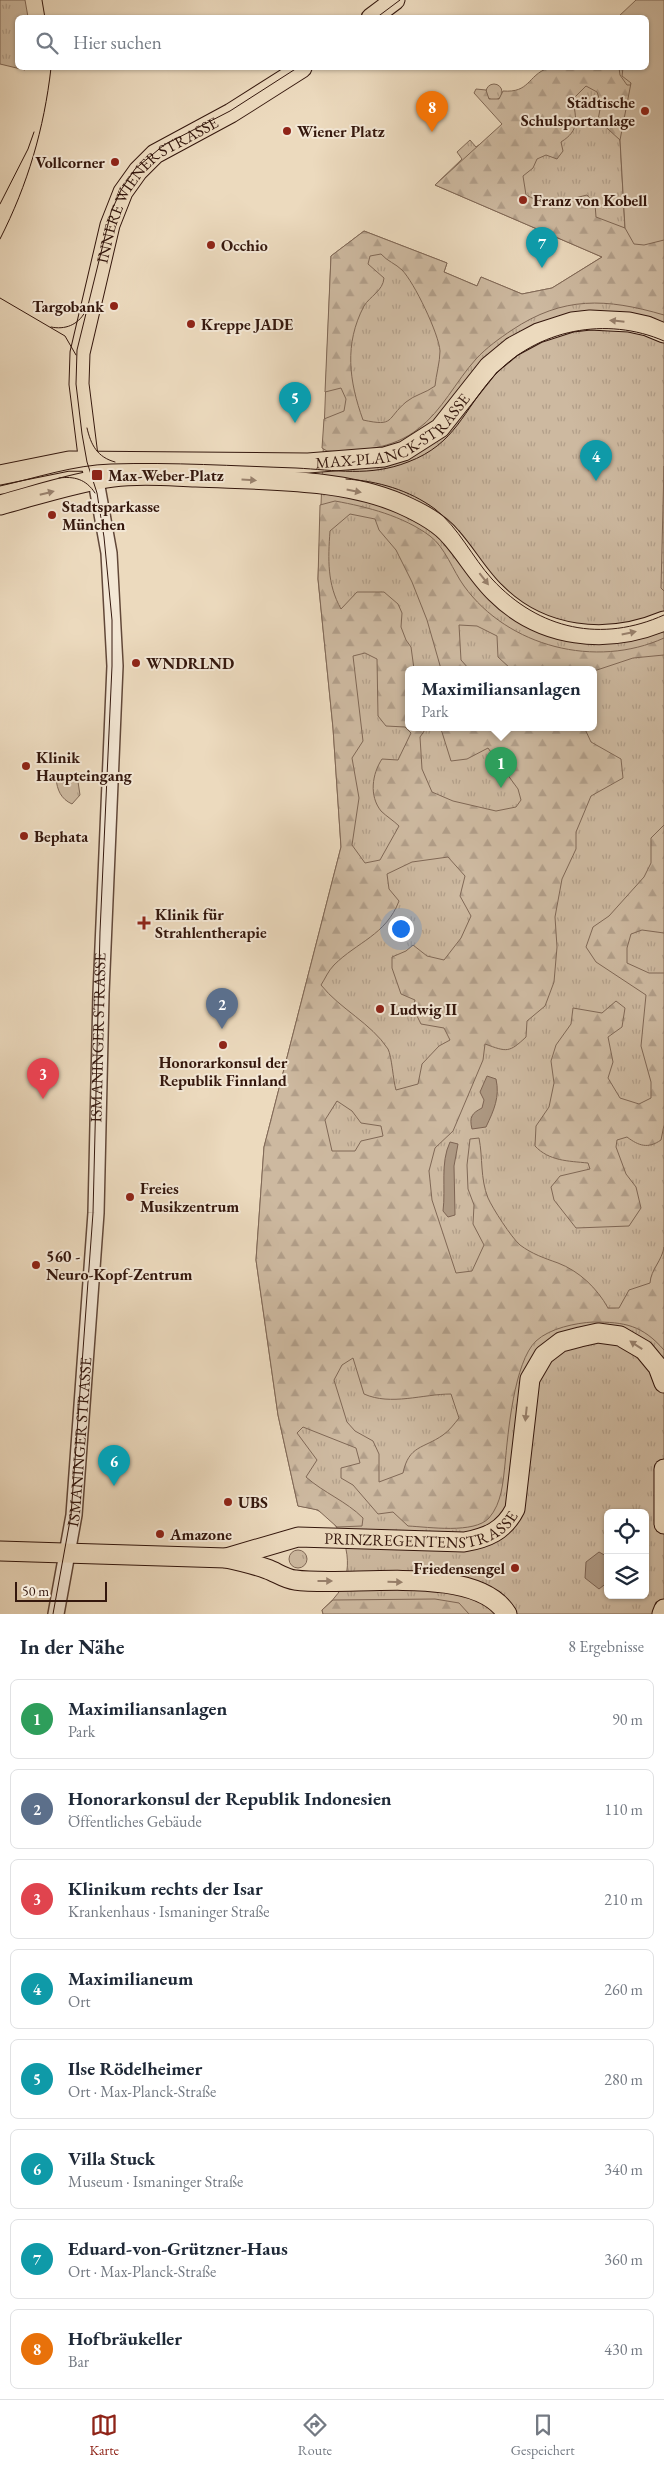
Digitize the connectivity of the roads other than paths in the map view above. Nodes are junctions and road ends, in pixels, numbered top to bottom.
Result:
1 (395, 0) edge
2 (375, 15) edge
3 (299, 70) edge
4 (664, 333) edge
5 (90, 462) junction
6 (0, 475) edge
7 (96, 481) junction
8 (0, 505) edge
9 (664, 621) edge
10 (664, 1383) edge
11 (664, 1469) edge
12 (664, 1524) edge
13 (0, 1551) edge
14 (68, 1553) junction
15 (226, 1558) junction
16 (664, 1609) edge
17 (56, 1614) edge
18 (507, 1614) edge
19 (662, 1614) edge

1 - 2 main road
3 - 5 main road, INNERE WIENER STRASSE
4 -> 5 main road, MAX-PLANCK-STRASSE
5 - 6 main road, MAX-PLANCK-STRASSE
5 - 7 main road, ISMANINGER STRASSE
8 -> 7 main road, MAX-PLANCK-STRASSE
7 -> 9 main road, MAX-PLANCK-STRASSE
7 - 14 street, ISMANINGER STRASSE
10 -> 15 main road, PRINZREGENTENSTRASSE
11 - 12 main road
13 - 14 main road, PRINZREGENTENSTRASSE
14 - 15 main road, PRINZREGENTENSTRASSE
14 - 17 street, ISMANINGER STRASSE
15 -> 18 main road, PRINZREGENTENSTRASSE
16 - 19 main road

